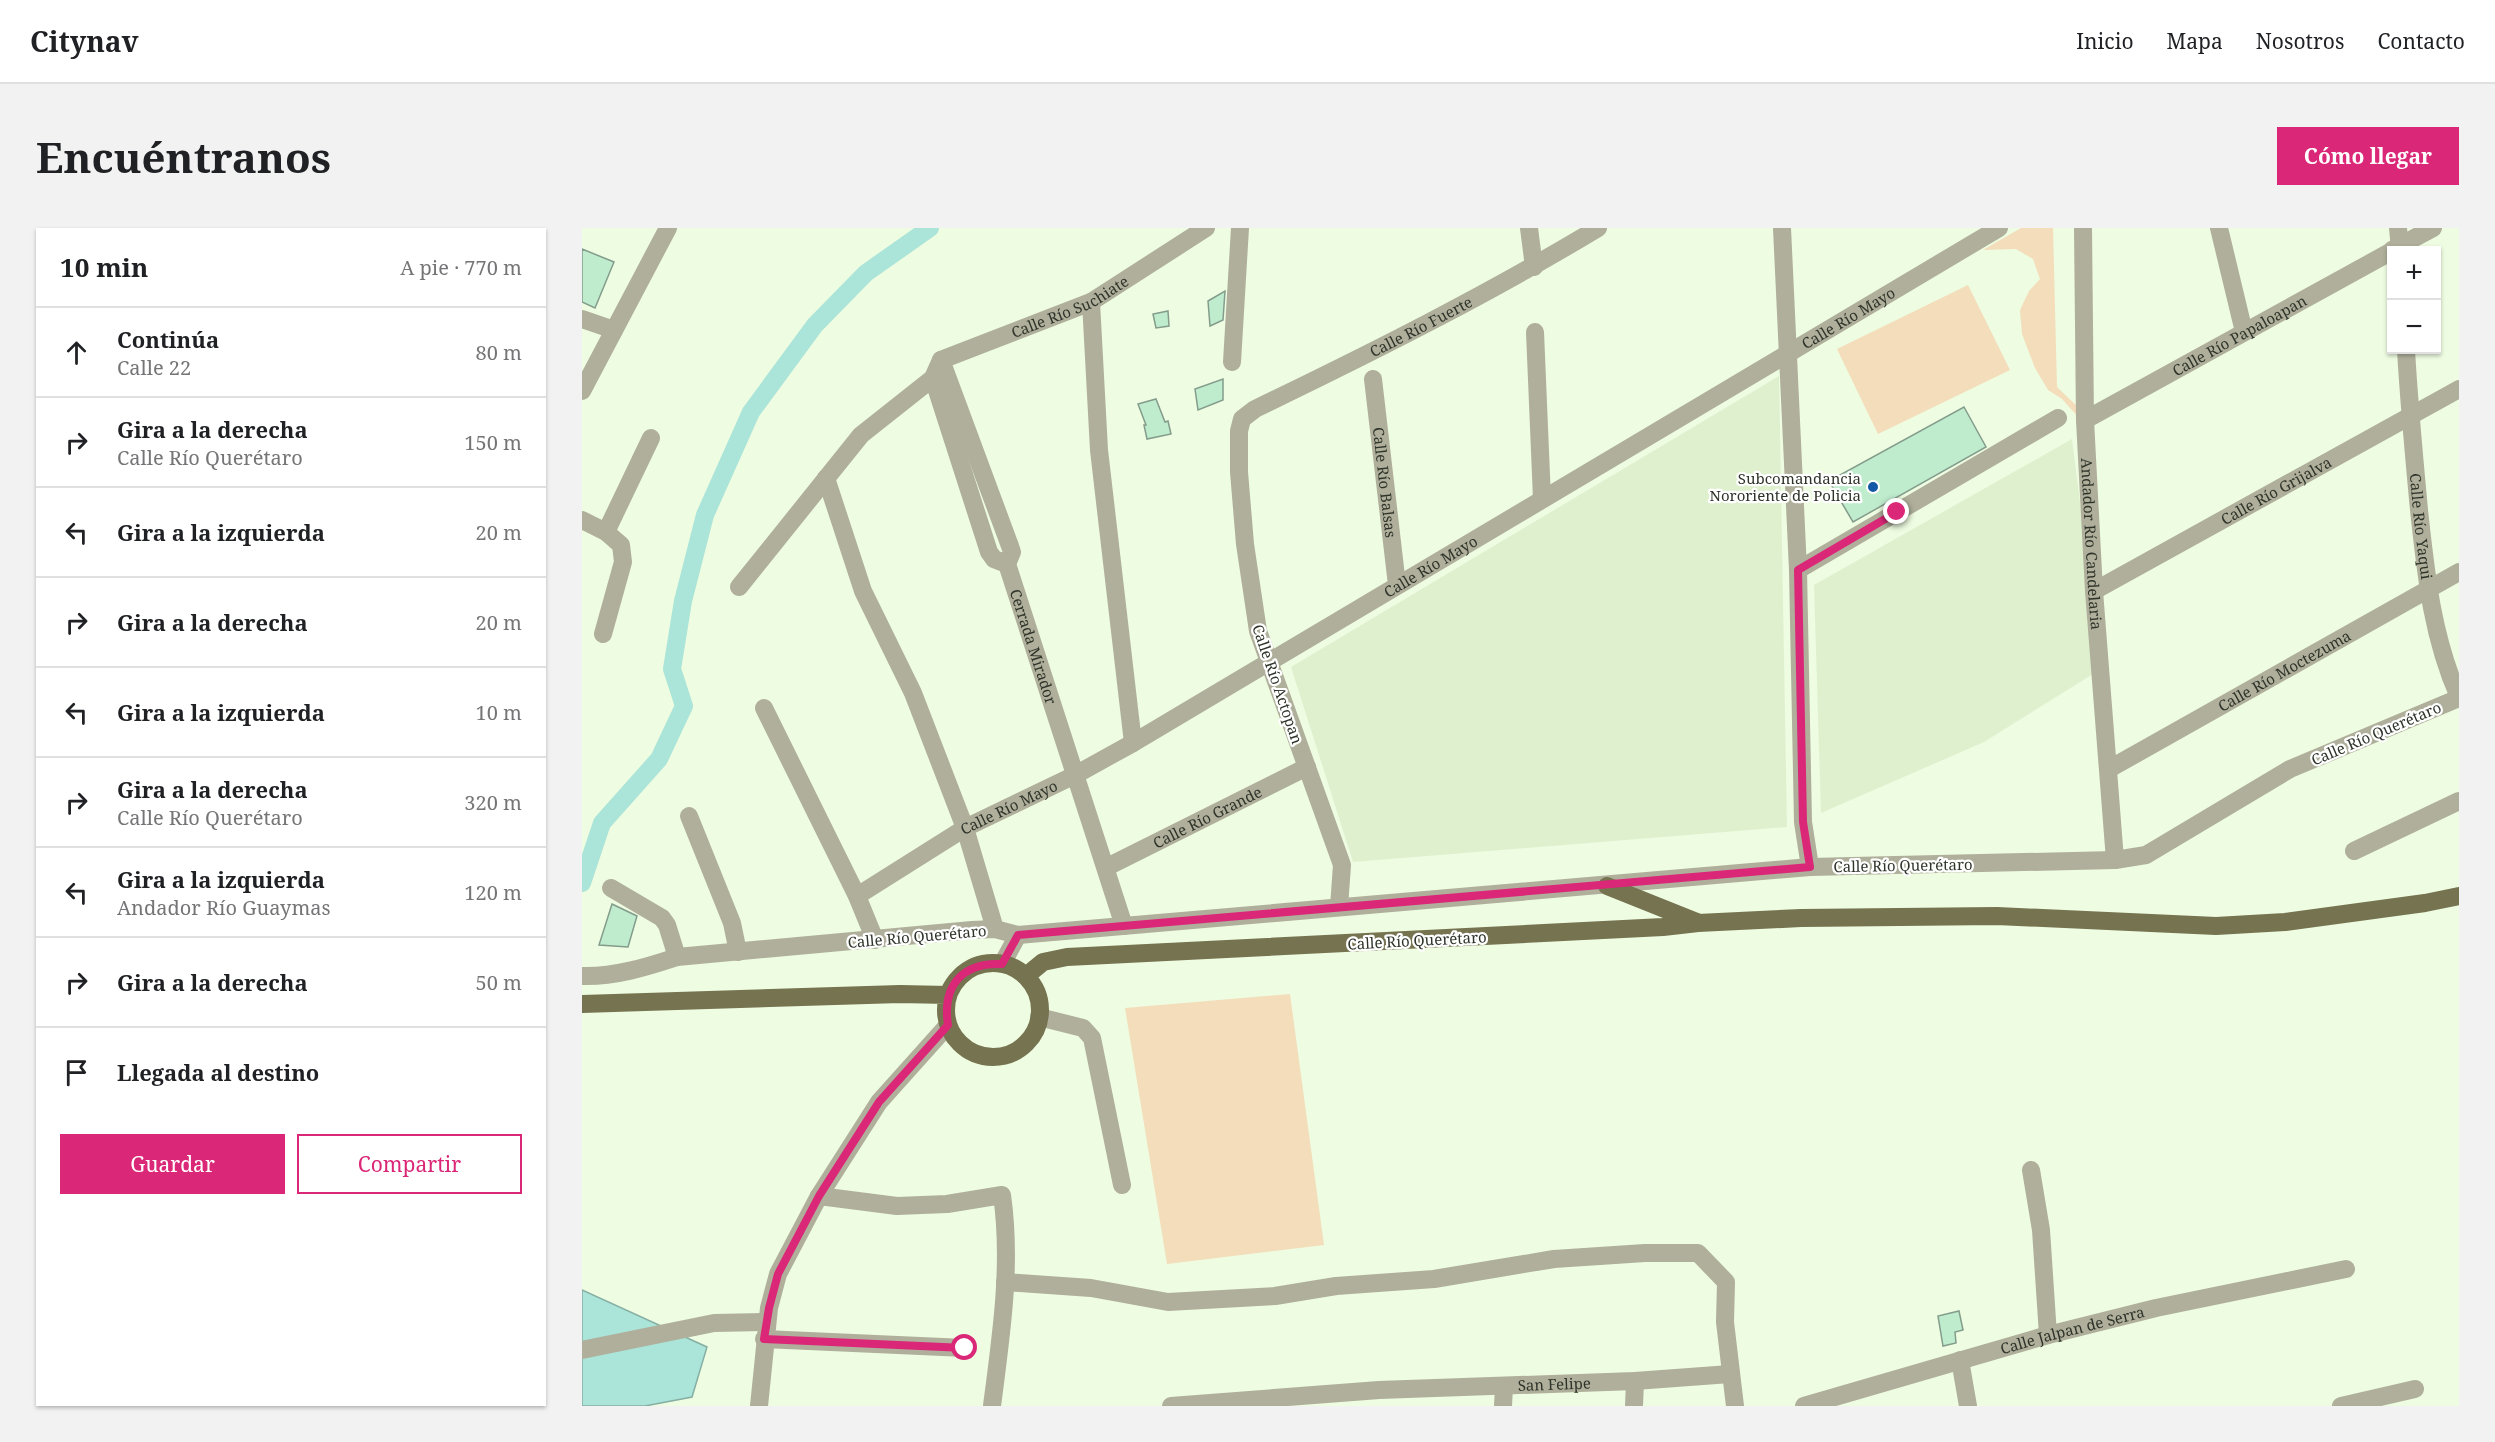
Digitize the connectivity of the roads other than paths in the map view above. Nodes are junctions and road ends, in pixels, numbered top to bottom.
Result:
1 (668, 228) edge
2 (1206, 228) edge
3 (1240, 228) edge
4 (1529, 228) edge
5 (1598, 228) edge
6 (1782, 228) edge
7 (1999, 228) edge
8 (2083, 228) edge
9 (2219, 228) edge
10 (2433, 228) edge
11 (2396, 245) edge
12 (1534, 267) junction
13 (1091, 302) junction
14 (582, 319) edge
15 (614, 330) junction
16 (1535, 332) dead end
17 (2244, 332) junction
18 (1788, 353) junction
19 (2406, 354) edge
20 (941, 360) junction
21 (1232, 362) dead end
22 (933, 378) junction
23 (1373, 379) dead end
24 (2459, 389) edge
25 (582, 391) edge
26 (2058, 418) dead end
27 (2410, 418) junction
28 (1242, 419) joint
29 (2085, 420) junction
30 (651, 438) dead end
31 (826, 478) junction
32 (1542, 499) junction
33 (582, 520) edge
34 (606, 532) junction
35 (1007, 564) junction
36 (1798, 570) junction
37 (2459, 572) edge
38 (1397, 585) junction
39 (739, 587) dead end
40 (2427, 590) junction
41 (2094, 591) junction
42 (603, 634) dead end
43 (1268, 662) junction
44 (2459, 698) edge
45 (764, 708) dead end
46 (1133, 743) junction
47 (1307, 767) junction
48 (2109, 769) junction
49 (1075, 775) junction
50 (2459, 801) edge
51 (689, 816) dead end
52 (965, 828) junction
53 (2354, 851) dead end
54 (2115, 860) junction
55 (1107, 867) junction
56 (1810, 867) junction
57 (1607, 886) junction
58 (611, 888) dead end
59 (2458, 892) edge
60 (857, 896) junction
61 (1339, 907) junction
62 (1698, 923) junction
63 (1124, 926) junction
64 (995, 929) junction
65 (1018, 935) junction
66 (875, 940) junction
67 (738, 952) junction
68 (677, 957) junction
69 (1002, 964) junction
70 (582, 976) edge
71 (1026, 976) junction
72 (948, 995) junction
73 (582, 1004) edge
74 (1039, 1017) junction
75 (948, 1025) junction
76 (2031, 1170) dead end
77 (1122, 1185) dead end
78 (819, 1196) junction
79 (2346, 1269) dead end
80 (1005, 1282) junction
81 (765, 1331) junction
82 (2048, 1335) junction
83 (965, 1348) dead end
84 (582, 1350) edge
85 (1960, 1360) junction
86 (1730, 1374) junction
87 (1635, 1381) junction
88 (1504, 1386) junction
89 (2415, 1389) dead end
90 (1378, 1398) edge
91 (759, 1406) edge
92 (992, 1406) edge
93 (1171, 1406) edge
94 (1503, 1406) edge
95 (1634, 1406) edge
96 (1735, 1406) edge
97 (1804, 1406) edge
98 (1968, 1406) edge
99 (2344, 1406) edge

1 - 15 street
2 - 13 street, Calle Río Suchiate
3 - 21 street
4 - 12 street
5 - 12 street, Calle Río Fuerte
6 - 18 street
7 - 18 street, Calle Río Mayo
8 - 29 street, Andador Río Candelaria
9 - 17 street
10 - 11 street, Calle Río Papaloapan
11 - 17 street, Calle Río Papaloapan
12 - 28 street, Calle Río Fuerte
13 - 20 street, Calle Río Suchiate
13 - 46 street
14 - 15 street
15 - 25 street
16 - 32 street
17 - 29 street, Calle Río Papaloapan
18 - 32 street, Calle Río Mayo
18 - 36 street
19 - 27 street, Calle Río Yaqui
20 - 22 street
20 - 35 street
22 - 31 street
22 - 35 street, Cerrada Mirador
23 - 38 street, Calle Río Balsas
24 - 27 street, Calle Río Grijalva
26 - 36 street
27 - 40 street, Calle Río Yaqui
27 - 41 street, Calle Río Grijalva
28 - 43 street, Calle Río Actopan
29 - 41 street, Andador Río Candelaria
30 - 34 street
31 - 39 street
31 - 52 street
32 - 38 street, Calle Río Mayo
33 - 34 street
34 - 42 street
35 - 49 street, Cerrada Mirador
36 - 56 street
37 - 40 street, Calle Río Moctezuma
38 - 43 street, Calle Río Mayo
40 - 44 street, Calle Río Yaqui
40 - 48 street, Calle Río Moctezuma
41 - 48 street, Andador Río Candelaria
43 - 46 street, Calle Río Mayo
43 - 47 street, Calle Río Actopan
44 - 54 street, Calle Río Querétaro
45 - 60 street
46 - 49 street, Calle Río Mayo
47 - 55 street, Calle Río Grande
47 - 61 street, Calle Río Actopan
48 - 54 street, Andador Río Candelaria
49 - 52 street, Calle Río Mayo
49 - 55 street, Cerrada Mirador
50 - 53 street
51 - 67 street
52 - 60 street, Calle Río Mayo
52 - 64 street
54 - 56 street, Calle Río Querétaro
55 - 63 street, Cerrada Mirador
56 - 57 street, Calle Río Querétaro
57 - 61 street, Calle Río Querétaro
57 - 62 main road
58 - 68 street
59 - 62 main road, Calle Río Querétaro
60 - 66 street
61 - 63 street, Calle Río Querétaro
62 - 71 main road, Calle Río Querétaro
63 - 65 street, Calle Río Querétaro
64 - 65 street, Calle Río Querétaro
64 - 66 street, Calle Río Querétaro
65 - 69 street
66 - 67 street, Calle Río Querétaro
67 - 68 street, Calle Río Querétaro
68 - 70 street, Calle Río Querétaro
69 - 71 main road
69 - 72 main road
71 - 74 main road
72 - 73 main road
72 - 75 main road
74 - 75 main road
74 - 77 street
75 - 78 street
76 - 82 street
78 - 80 street
78 - 81 street
79 - 82 street, Calle Jalpan de Serra
80 - 86 street
80 - 92 street
81 - 83 street
81 - 84 street
81 - 91 street
82 - 85 street, Calle Jalpan de Serra
85 - 97 street, Calle Jalpan de Serra
85 - 98 street
86 - 87 street, San Felipe
86 - 96 street
87 - 88 street, San Felipe
87 - 95 street
88 - 90 street, San Felipe
88 - 94 street
89 - 99 street
90 - 93 street, San Felipe

